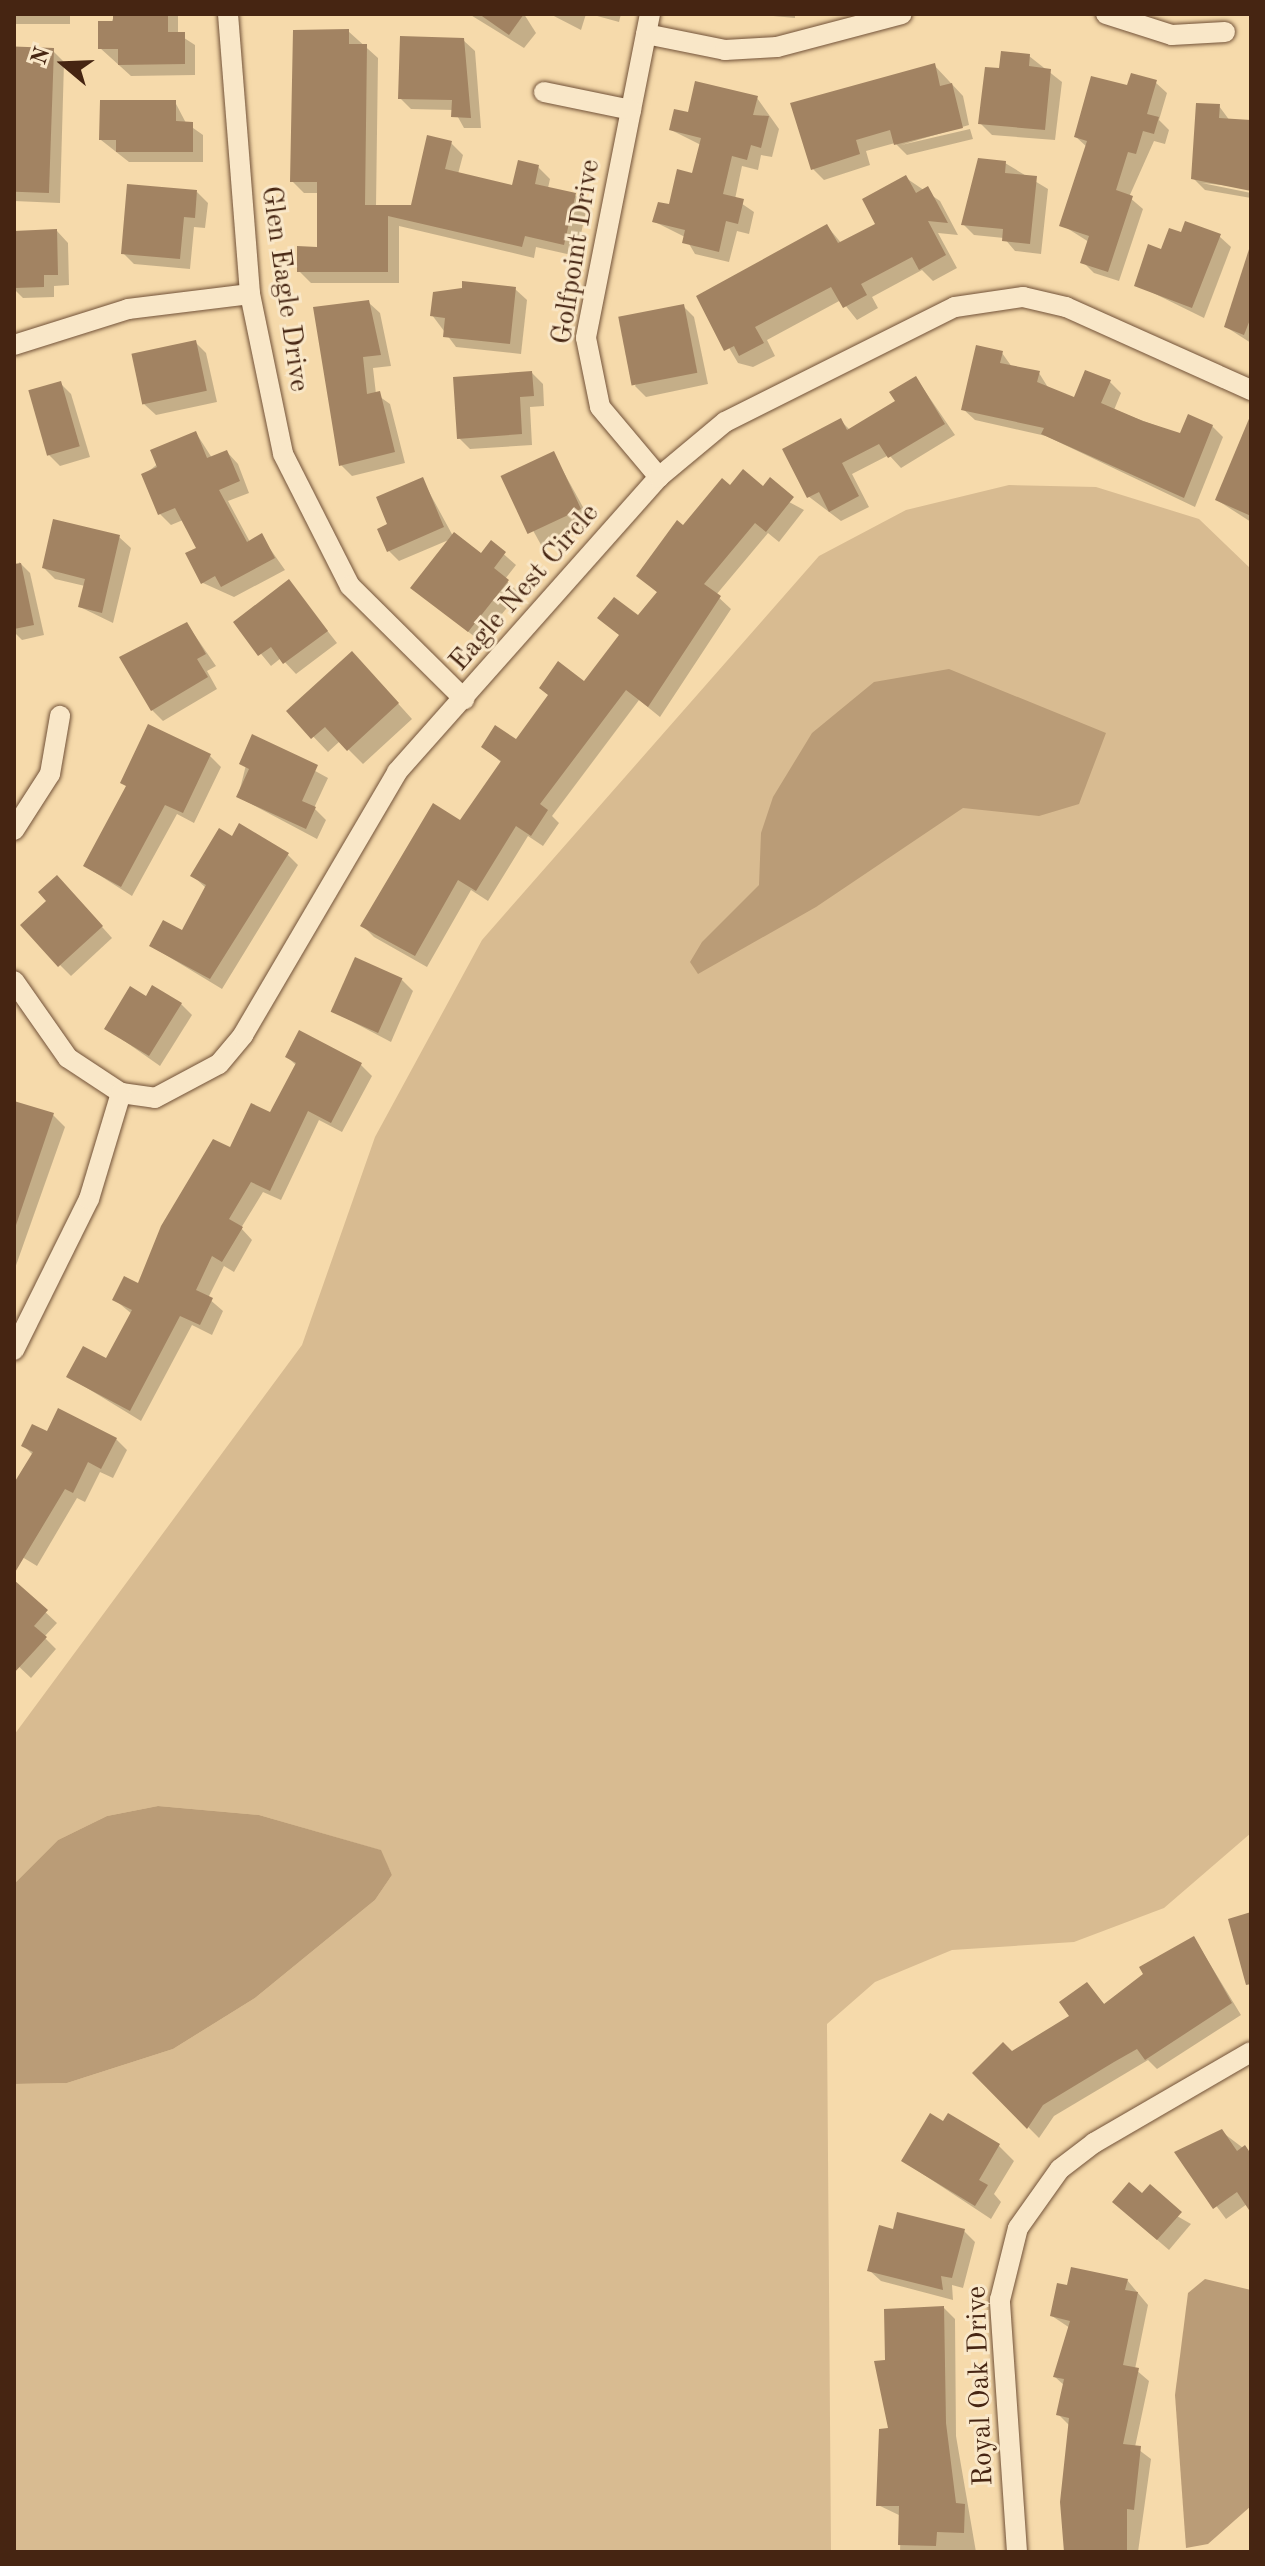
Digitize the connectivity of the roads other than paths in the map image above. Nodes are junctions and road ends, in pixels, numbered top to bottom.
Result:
1 (228, 14) edge
2 (902, 14) edge
3 (1106, 14) edge
4 (648, 24) edge
5 (1225, 32) dead end
6 (544, 92) dead end
7 (631, 110) junction
8 (250, 294) junction
9 (14, 345) edge
10 (1251, 390) edge
11 (659, 477) junction
12 (464, 699) junction
13 (60, 716) dead end
14 (14, 830) edge
15 (14, 981) edge
16 (121, 1093) junction
17 (14, 1350) edge
18 (1251, 2052) edge
19 (1017, 2552) edge

1 - 8 street, Glen Eagle Drive
2 - 4 street
3 - 5 street
4 - 7 street, Golfpoint Drive
6 - 7 street
7 - 11 street, Golfpoint Drive
8 - 9 street
8 - 12 street, Glen Eagle Drive
10 - 11 street, Eagle Nest Circle
11 - 12 street, Eagle Nest Circle
12 - 16 street, Eagle Nest Circle
13 - 14 street
15 - 16 street, Eagle Nest Circle
16 - 17 street
18 - 19 street, Royal Oak Drive

